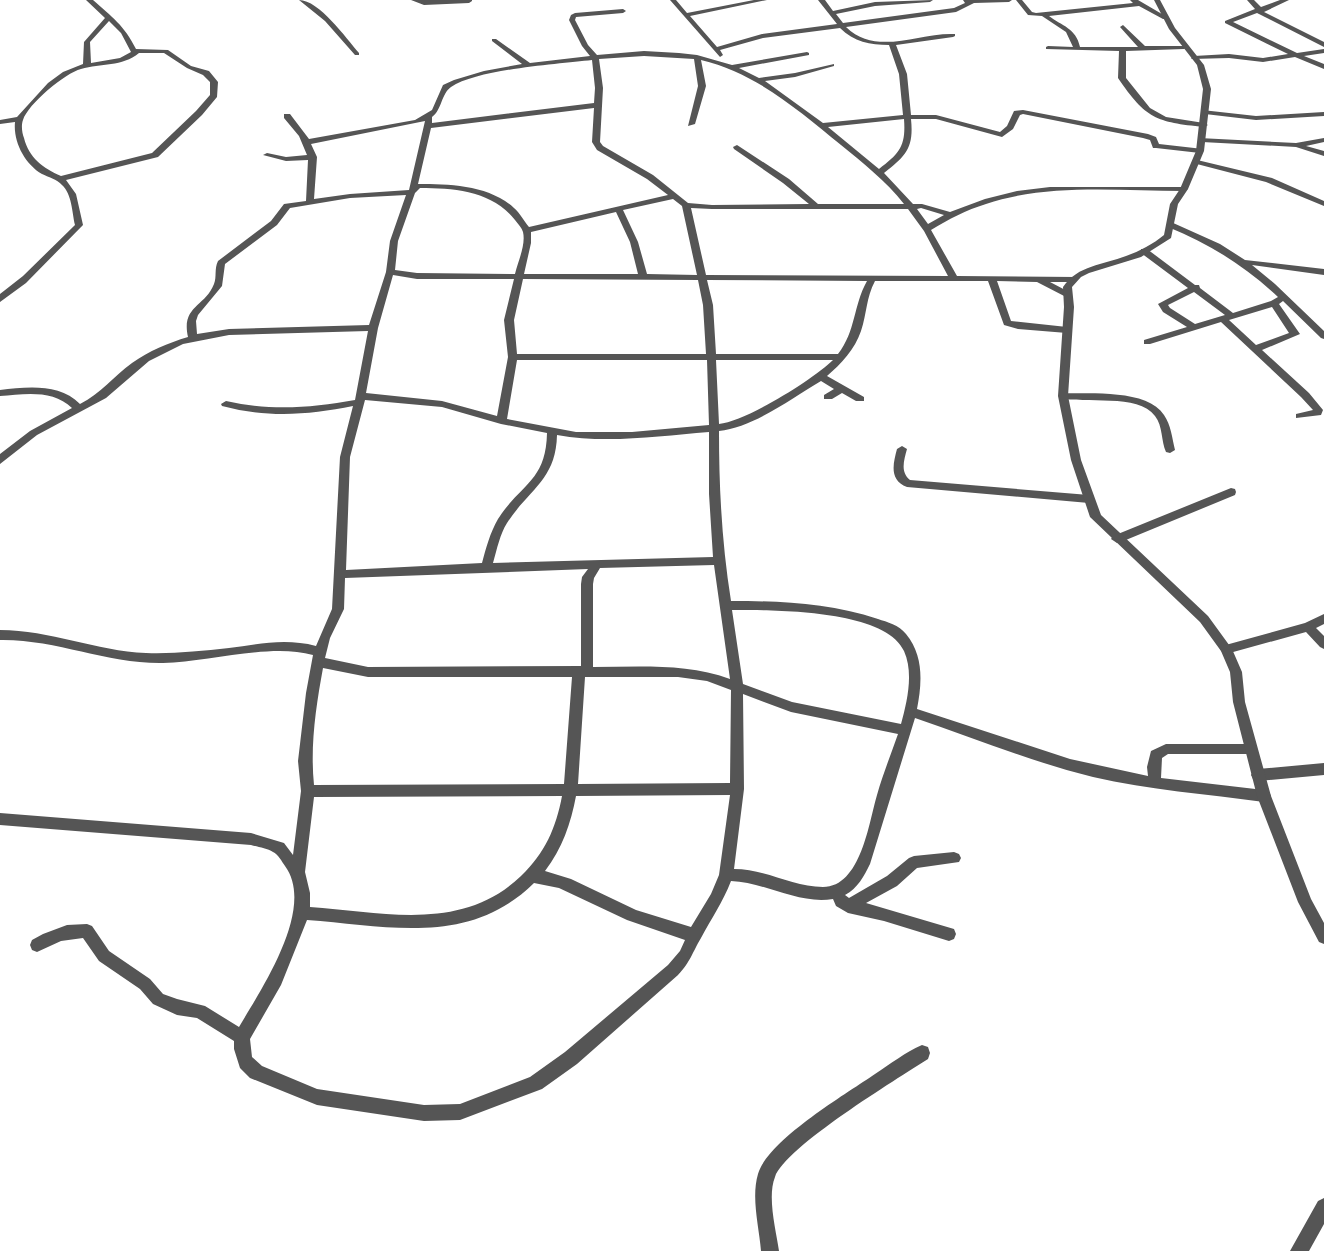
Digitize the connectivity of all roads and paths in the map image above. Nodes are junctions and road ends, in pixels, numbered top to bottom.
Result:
1 (89, 0) edge
2 (302, 0) edge
3 (414, 0) edge
4 (673, 0) edge
5 (763, 0) edge
6 (821, 0) edge
7 (930, 0) edge
8 (962, 0) edge
9 (1009, 0) edge
10 (1019, 0) edge
11 (1157, 0) edge
12 (1250, 0) edge
13 (1286, 0) edge
14 (99, 1) edge
15 (450, 1) edge
16 (469, 1) edge
17 (971, 2) junction
18 (1136, 2) edge
19 (99, 11) junction
20 (623, 11) dead end
21 (1260, 11) junction
22 (832, 13) junction
23 (1043, 14) junction
24 (685, 15) junction
25 (109, 17) junction
26 (1166, 18) junction
27 (843, 27) junction
28 (1123, 27) dead end
29 (953, 35) dead end
30 (494, 40) dead end
31 (891, 42) junction
32 (1324, 45) edge
33 (1184, 47) junction
34 (1048, 48) dead end
35 (1143, 48) junction
36 (716, 49) junction
37 (1077, 49) junction
38 (1123, 49) junction
39 (1324, 51) edge
40 (136, 52) junction
41 (357, 54) dead end
42 (807, 54) dead end
43 (1298, 56) junction
44 (595, 57) junction
45 (698, 57) junction
46 (1194, 58) junction
47 (87, 65) junction
48 (729, 65) junction
49 (832, 65) dead end
50 (529, 66) junction
51 (1324, 68) edge
52 (758, 80) junction
53 (598, 105) junction
54 (1205, 112) junction
55 (1324, 114) edge
56 (286, 116) dead end
57 (430, 117) junction
58 (906, 117) junction
59 (19, 119) junction
60 (0, 122) edge
61 (691, 124) dead end
62 (822, 125) junction
63 (1204, 125) junction
64 (427, 126) junction
65 (1324, 140) edge
66 (307, 142) junction
67 (1296, 145) junction
68 (737, 147) dead end
69 (1199, 150) junction
70 (1324, 154) edge
71 (267, 155) dead end
72 (313, 157) junction
73 (879, 173) junction
74 (60, 178) junction
75 (1184, 189) junction
76 (412, 190) junction
77 (675, 196) junction
78 (1324, 196) edge
79 (1315, 199) junction
80 (310, 201) junction
81 (1324, 204) edge
82 (686, 205) junction
83 (815, 205) junction
84 (911, 206) junction
85 (618, 209) junction
86 (948, 214) junction
87 (1171, 225) junction
88 (926, 229) junction
89 (527, 230) junction
90 (1144, 251) junction
91 (1243, 261) junction
92 (390, 272) junction
93 (1324, 272) edge
94 (518, 276) junction
95 (643, 277) junction
96 (702, 277) junction
97 (873, 277) junction
98 (954, 279) junction
99 (1039, 279) junction
100 (1073, 279) junction
101 (992, 280) junction
102 (1196, 287) junction
103 (1068, 295) junction
104 (1284, 297) junction
105 (0, 299) edge
106 (1274, 303) junction
107 (1227, 317) junction
108 (373, 328) junction
109 (1195, 328) junction
110 (1067, 330) junction
111 (1324, 336) edge
112 (193, 338) junction
113 (1148, 342) dead end
114 (1254, 349) junction
115 (513, 357) junction
116 (711, 357) junction
117 (842, 357) junction
118 (820, 377) junction
119 (841, 389) junction
120 (0, 393) edge
121 (1063, 396) junction
122 (828, 397) dead end
123 (360, 399) junction
124 (860, 399) dead end
125 (226, 404) dead end
126 (78, 408) junction
127 (1300, 416) dead end
128 (501, 421) junction
129 (713, 429) junction
130 (552, 430) junction
131 (902, 448) dead end
132 (1170, 450) dead end
133 (0, 460) edge
134 (1231, 492) dead end
135 (1089, 499) junction
136 (1118, 539) junction
137 (719, 561) junction
138 (597, 564) junction
139 (486, 567) junction
140 (341, 574) junction
141 (727, 606) junction
142 (1324, 619) edge
143 (1308, 627) junction
144 (0, 634) edge
145 (1324, 644) edge
146 (1226, 649) junction
147 (320, 657) junction
148 (583, 670) junction
149 (737, 685) junction
150 (911, 712) junction
151 (906, 730) junction
152 (1250, 749) junction
153 (1324, 770) edge
154 (1258, 775) junction
155 (1155, 783) junction
156 (570, 788) junction
157 (737, 789) junction
158 (308, 791) junction
159 (1264, 796) junction
160 (0, 819) edge
161 (954, 858) dead end
162 (298, 872) junction
163 (726, 875) junction
164 (532, 876) junction
165 (837, 892) junction
166 (848, 906) junction
167 (302, 913) junction
168 (949, 934) dead end
169 (694, 935) junction
170 (1324, 937) edge
171 (37, 945) dead end
172 (242, 1037) junction
173 (922, 1053) dead end
174 (1324, 1207) edge
175 (770, 1251) edge
176 (1299, 1251) edge

1 - 19 street
2 - 41 street
3 - 15 street
4 - 24 street
5 - 24 street
6 - 22 street
7 - 22 street
8 - 17 street
9 - 17 street
10 - 23 street
11 - 26 street
12 - 21 street
13 - 21 street
14 - 19 street
15 - 16 street
17 - 27 street
18 - 23 street
18 - 26 street
19 - 25 street
20 - 44 street
21 - 32 street
21 - 43 street
22 - 27 street
23 - 37 street
24 - 36 street
25 - 40 street
25 - 47 street
26 - 33 street
27 - 31 street
27 - 36 street
28 - 35 street
29 - 31 street
30 - 50 street
31 - 58 street
33 - 35 street
33 - 46 street
34 - 37 street
35 - 38 street
36 - 48 street
37 - 38 street
38 - 63 street
39 - 43 street
40 - 47 street
40 - 74 street
42 - 48 street
43 - 46 street
43 - 51 street
44 - 45 street
44 - 50 street
44 - 53 street
45 - 48 street
45 - 61 street
46 - 54 street
47 - 59 street
48 - 52 street
49 - 52 street
50 - 57 street
52 - 62 street
53 - 64 street
53 - 77 street
54 - 55 street
54 - 63 street
56 - 66 street
57 - 64 street
57 - 66 street
58 - 62 street
58 - 69 street
58 - 73 street
59 - 60 street
59 - 74 street
62 - 73 street
63 - 69 street
64 - 76 street
65 - 67 street
66 - 72 street
67 - 69 street
67 - 70 street
68 - 83 street
69 - 75 street
69 - 79 street
71 - 72 street
72 - 80 street
73 - 84 street
74 - 105 street
75 - 86 street
75 - 87 street
76 - 80 street
76 - 89 street
76 - 92 street
77 - 82 street
77 - 85 street
78 - 79 street
79 - 81 street
80 - 112 street
82 - 83 street
82 - 96 street
83 - 84 street
84 - 86 street
84 - 88 street
85 - 89 street
85 - 95 street
86 - 88 street
87 - 90 street
87 - 91 street
88 - 98 street
89 - 94 street
90 - 100 street
90 - 102 street
91 - 93 street
91 - 104 street
92 - 94 street
92 - 108 street
94 - 95 street
94 - 115 street
95 - 96 street
96 - 97 street
96 - 116 street
97 - 98 street
97 - 117 street
98 - 101 street
99 - 100 street
99 - 101 street
99 - 103 street
100 - 103 street
101 - 110 street
102 - 107 street
102 - 109 street
103 - 110 street
104 - 106 street
104 - 111 street
106 - 107 street
106 - 114 street
107 - 109 street
107 - 114 street
108 - 112 street
108 - 123 street
109 - 113 street
110 - 121 street
112 - 126 street
114 - 127 street
115 - 116 street
115 - 128 street
116 - 117 street
116 - 129 street
117 - 118 street
118 - 119 street
118 - 129 street
119 - 122 street
119 - 124 street
120 - 126 street
121 - 132 street
121 - 135 street
123 - 125 street
123 - 128 street
123 - 140 street
126 - 133 street
128 - 130 street
129 - 130 street
129 - 137 street
130 - 139 street
131 - 135 street
134 - 136 street
135 - 136 street
136 - 146 street
137 - 138 street
137 - 141 street
138 - 139 street
138 - 148 street
139 - 140 street
140 - 147 street
141 - 149 street
141 - 150 street
142 - 143 street
143 - 145 street
143 - 146 street
144 - 147 street
146 - 152 street
147 - 148 street
147 - 158 street
148 - 149 street
148 - 156 street
149 - 151 street
149 - 157 street
150 - 151 street
150 - 155 street
151 - 165 street
152 - 154 street
152 - 155 street
153 - 154 street
154 - 159 street
155 - 159 street
156 - 157 street
156 - 158 street
156 - 164 street
157 - 163 street
158 - 162 street
159 - 170 street
160 - 162 street
161 - 166 street
162 - 167 street
163 - 165 street
163 - 169 street
164 - 167 street
164 - 169 street
165 - 166 street
166 - 168 street
167 - 172 street
169 - 172 street
171 - 172 street
173 - 175 street
174 - 176 street

